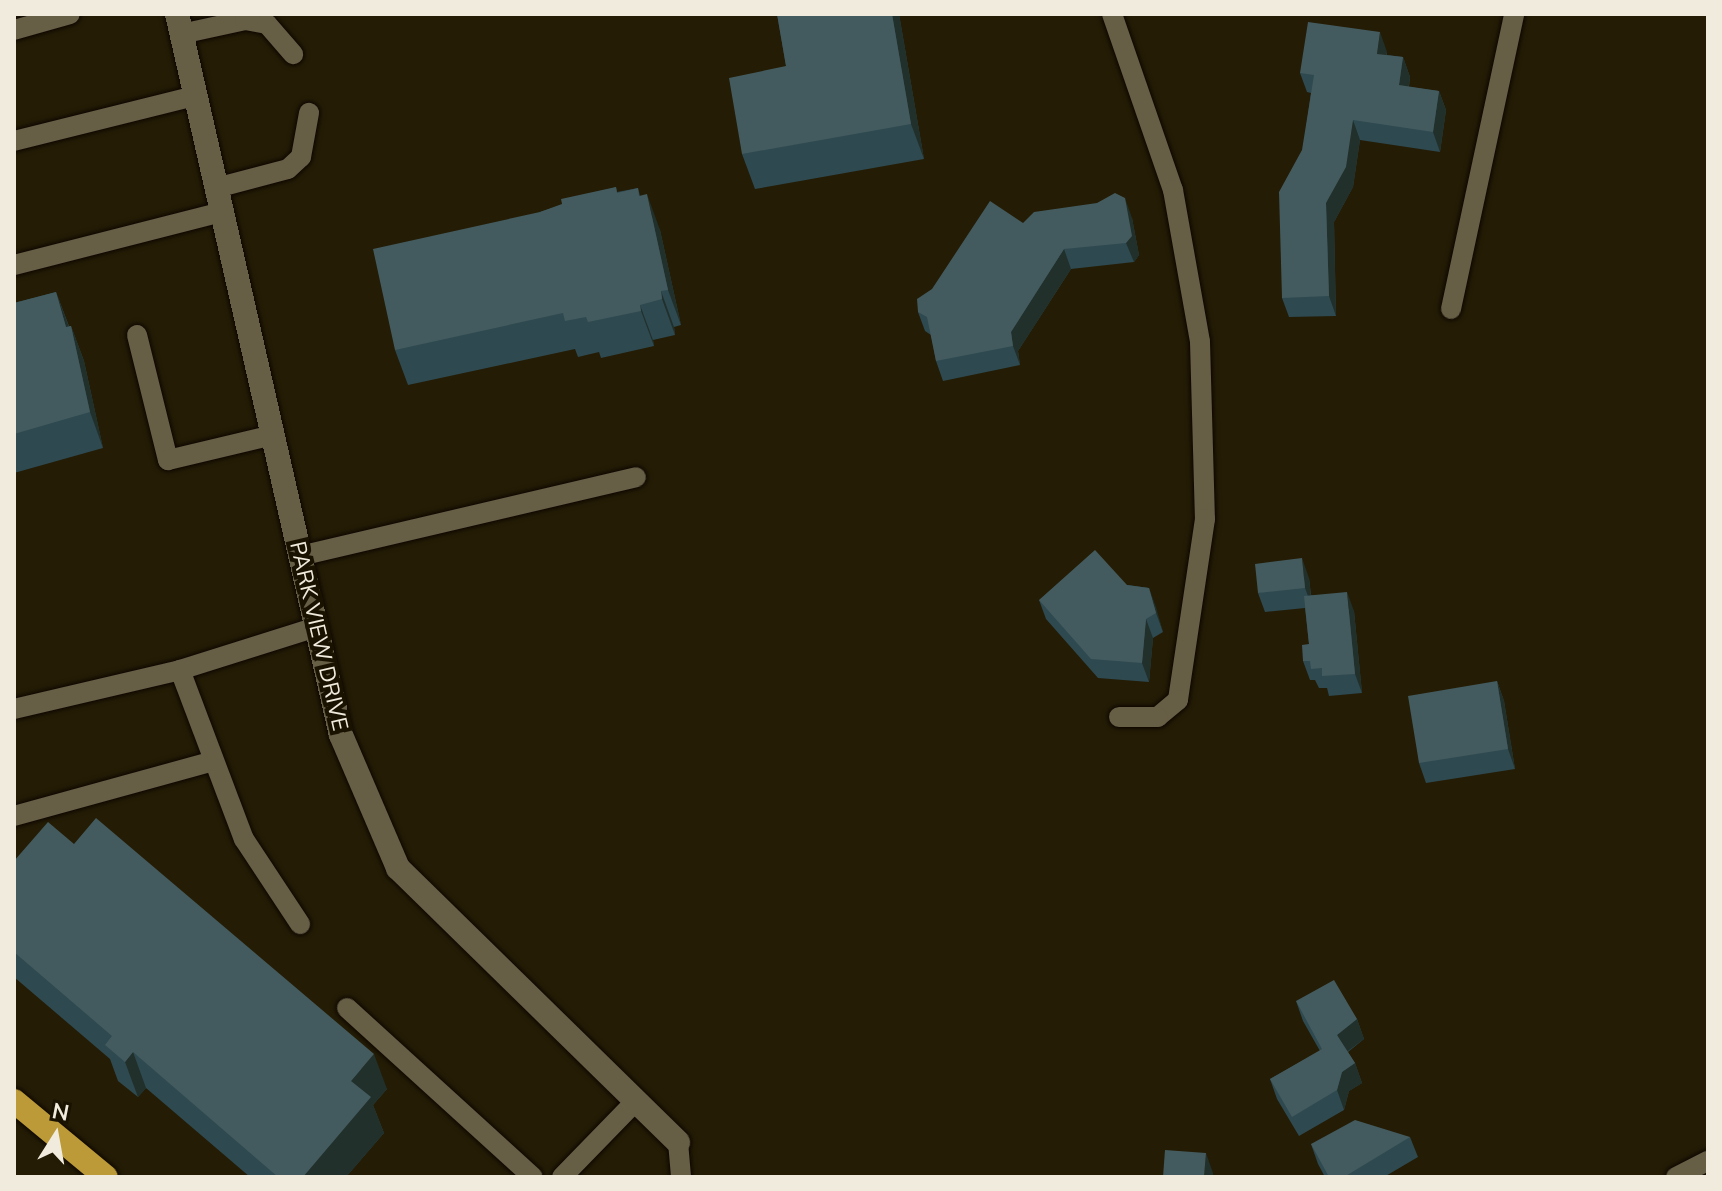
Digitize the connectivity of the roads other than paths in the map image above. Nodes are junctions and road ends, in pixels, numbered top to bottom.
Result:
1 (1112, 14) edge
2 (1514, 14) edge
3 (61, 15) edge
4 (179, 24) edge
5 (14, 30) edge
6 (293, 54) dead end
7 (195, 96) junction
8 (309, 113) dead end
9 (14, 141) edge
10 (216, 188) junction
11 (222, 212) junction
12 (14, 265) edge
13 (1451, 309) dead end
14 (137, 335) dead end
15 (273, 435) junction
16 (636, 477) dead end
17 (300, 556) junction
18 (316, 627) junction
19 (180, 670) junction
20 (14, 709) edge
21 (1119, 717) dead end
22 (214, 761) junction
23 (14, 816) edge
24 (300, 924) dead end
25 (347, 1008) dead end
26 (14, 1101) edge
27 (636, 1101) junction
28 (678, 1142) joint
29 (1708, 1161) edge
30 (106, 1177) edge
31 (533, 1177) edge
32 (562, 1177) edge
33 (681, 1177) edge
34 (1676, 1177) edge

1 - 21 lane
2 - 13 lane
3 - 5 lane
4 - 6 lane
4 - 7 street, PARK VIEW DRIVE
7 - 9 lane
7 - 10 street, PARK VIEW DRIVE
8 - 10 lane
10 - 11 street, PARK VIEW DRIVE
11 - 12 lane
11 - 15 street, PARK VIEW DRIVE
14 - 15 lane
15 - 17 street, PARK VIEW DRIVE
16 - 17 lane
17 - 18 street, PARK VIEW DRIVE
18 - 19 lane
18 - 27 street, PARK VIEW DRIVE
19 - 20 lane
19 - 22 lane
22 - 23 lane
22 - 24 lane
25 - 31 lane
26 - 30 highway
27 - 28 street, PARK VIEW DRIVE
27 - 32 lane
28 - 33 lane
29 - 34 lane

